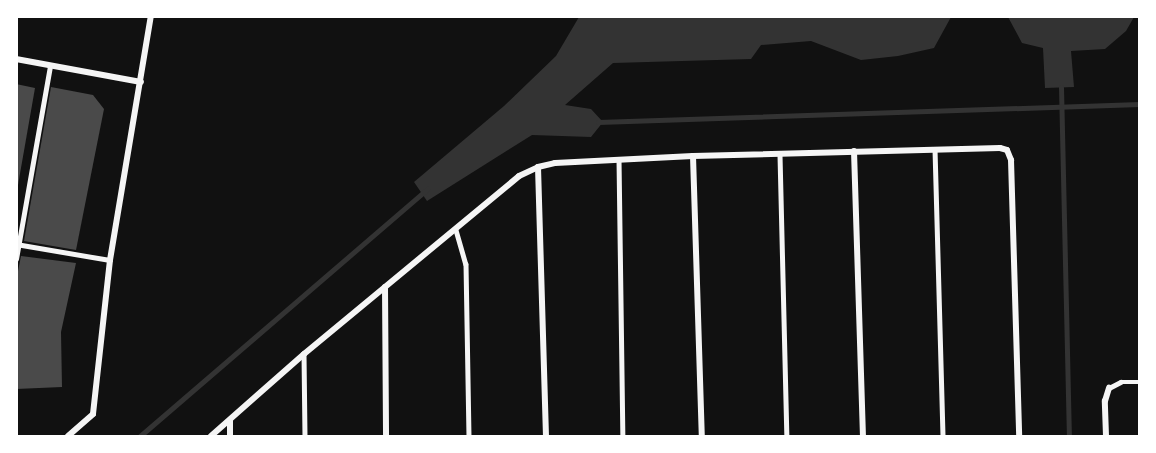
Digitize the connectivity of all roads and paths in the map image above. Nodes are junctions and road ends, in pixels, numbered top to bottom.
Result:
1 (151, 16) edge
2 (16, 59) edge
3 (51, 66) junction
4 (141, 82) junction
5 (935, 149) junction
6 (854, 151) junction
7 (780, 155) junction
8 (693, 156) junction
9 (619, 159) junction
10 (538, 167) junction
11 (456, 230) junction
12 (18, 244) edge
13 (16, 259) edge
14 (110, 260) junction
15 (385, 287) junction
16 (304, 354) junction
17 (1140, 382) edge
18 (1109, 388) joint
19 (230, 421) junction
20 (68, 436) edge
21 (211, 436) edge
22 (231, 436) edge
23 (305, 436) edge
24 (386, 436) edge
25 (469, 436) edge
26 (546, 436) edge
27 (623, 436) edge
28 (702, 436) edge
29 (787, 436) edge
30 (863, 436) edge
31 (943, 436) edge
32 (1019, 436) edge
33 (1106, 436) edge

1 - 4 street
2 - 3 street
3 - 4 street
3 - 12 lane
4 - 14 street
5 - 6 street
5 - 31 lane
5 - 32 street
6 - 7 street
6 - 30 street
7 - 8 street
7 - 29 lane
8 - 9 street
8 - 28 street
9 - 10 street
9 - 27 lane
10 - 11 street
10 - 26 street
11 - 15 street
11 - 25 lane
12 - 13 lane
12 - 14 lane
14 - 20 street
15 - 16 street
15 - 24 street
16 - 19 street
16 - 23 lane
17 - 18 lane
18 - 33 street
19 - 21 street
19 - 22 street

